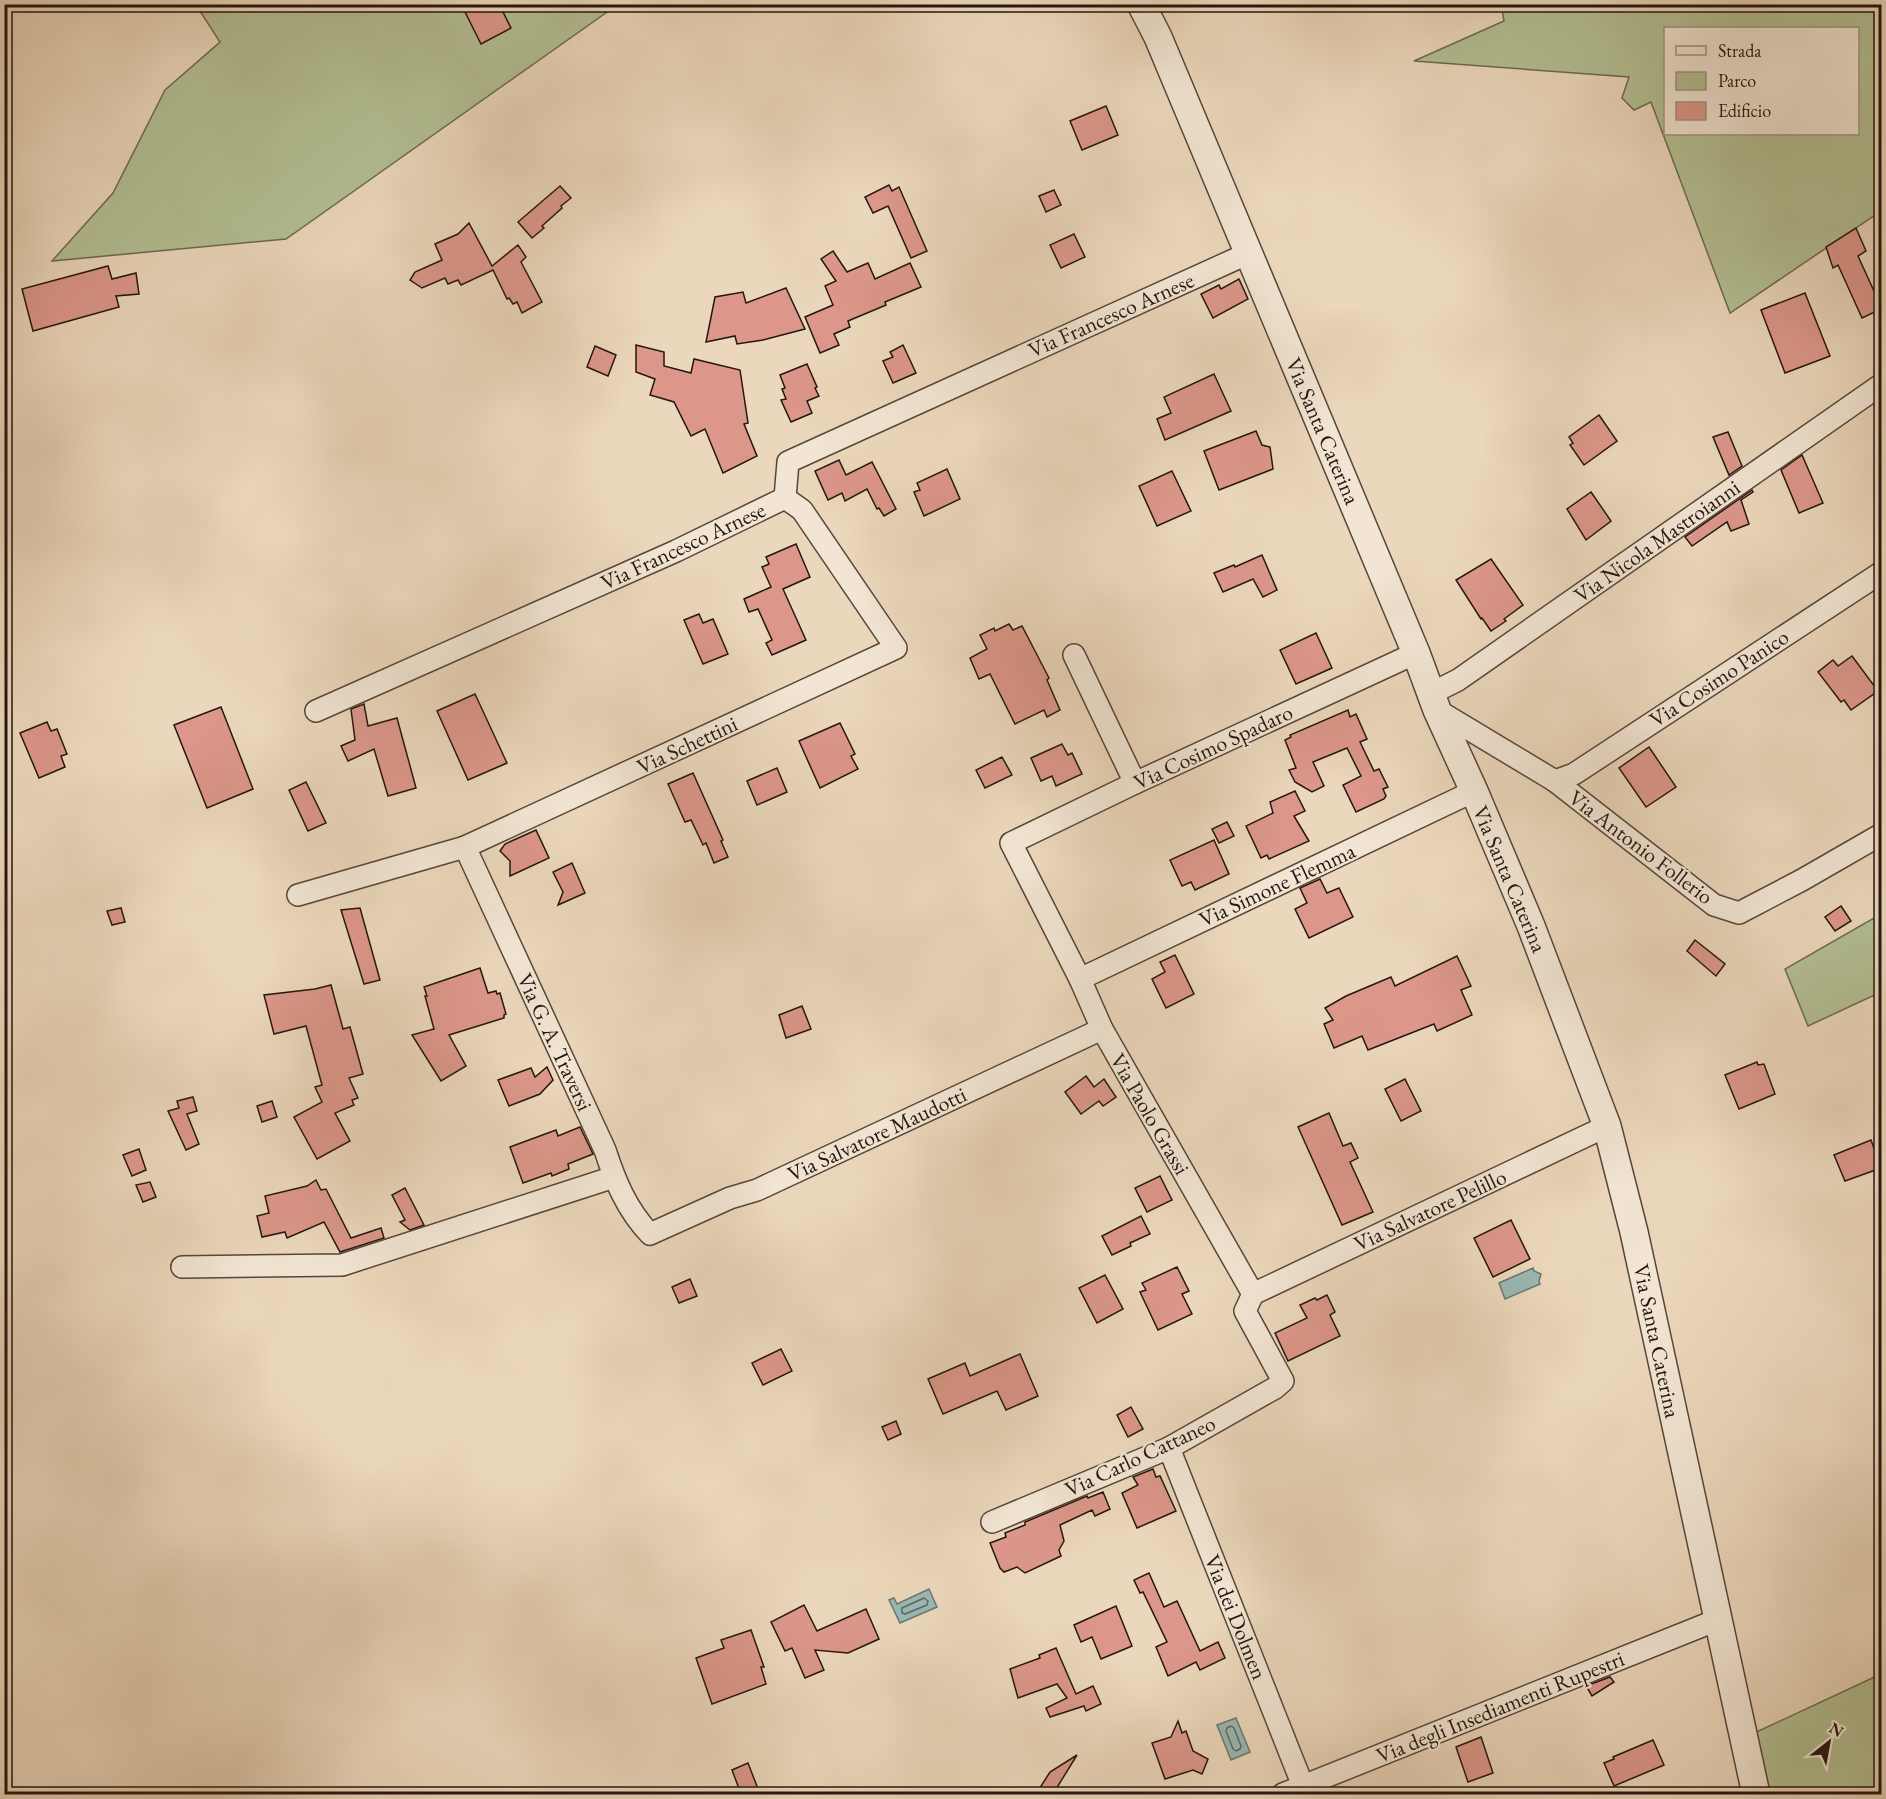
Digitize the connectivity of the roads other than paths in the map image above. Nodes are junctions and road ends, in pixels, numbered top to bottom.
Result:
1 (1141, 4) edge
2 (1249, 253) junction
3 (1881, 384) edge
4 (785, 498) junction
5 (1881, 572) edge
6 (1416, 653) junction
7 (1074, 655) dead end
8 (1433, 702) junction
9 (316, 711) dead end
10 (1555, 781) junction
11 (1134, 783) junction
12 (1473, 791) junction
13 (1881, 834) edge
14 (1011, 843) joint
15 (465, 847) junction
16 (298, 895) dead end
17 (1080, 979) junction
18 (1102, 1029) junction
19 (1607, 1126) junction
20 (614, 1177) junction
21 (650, 1234) joint
22 (182, 1267) dead end
23 (1253, 1294) junction
24 (1169, 1448) junction
25 (992, 1522) dead end
26 (1717, 1620) junction
27 (1303, 1786) junction
28 (1283, 1794) edge
29 (1755, 1794) edge

1 - 2 street, Via Santa Caterina
2 - 4 street, Via Francesco Arnese
2 - 6 street, Via Santa Caterina
3 - 8 street, Via Nicola Mastroianni
4 - 9 street, Via Francesco Arnese
4 - 15 street, Via Schettini
5 - 10 street, Via Cosimo Panico
6 - 8 street, Via Santa Caterina
6 - 11 street, Via Cosimo Spadaro
7 - 11 street
8 - 10 street, Via Antonio Follerio
8 - 12 street, Via Santa Caterina
10 - 13 street, Via Antonio Follerio
11 - 14 street, Via Cosimo Spadaro
12 - 17 street, Via Simone Flemma
12 - 19 street, Via Santa Caterina
14 - 17 street, Via Paolo Grassi
15 - 16 street, Via Schettini
15 - 20 street, Via G. A. Traversi
17 - 18 street, Via Paolo Grassi
18 - 21 street, Via Salvatore Maudotti
18 - 23 street, Via Paolo Grassi
19 - 23 street, Via Salvatore Pelillo
19 - 26 street, Via Santa Caterina
20 - 21 street, Via G. A. Traversi
20 - 22 street
23 - 24 street, Via Carlo Cattaneo
24 - 25 street, Via Carlo Cattaneo
24 - 27 street, Via dei Dolmen
26 - 27 street, Via degli Insediamenti Rupestri
26 - 29 street, Via Santa Caterina
27 - 28 street, Via degli Insediamenti Rupestri

